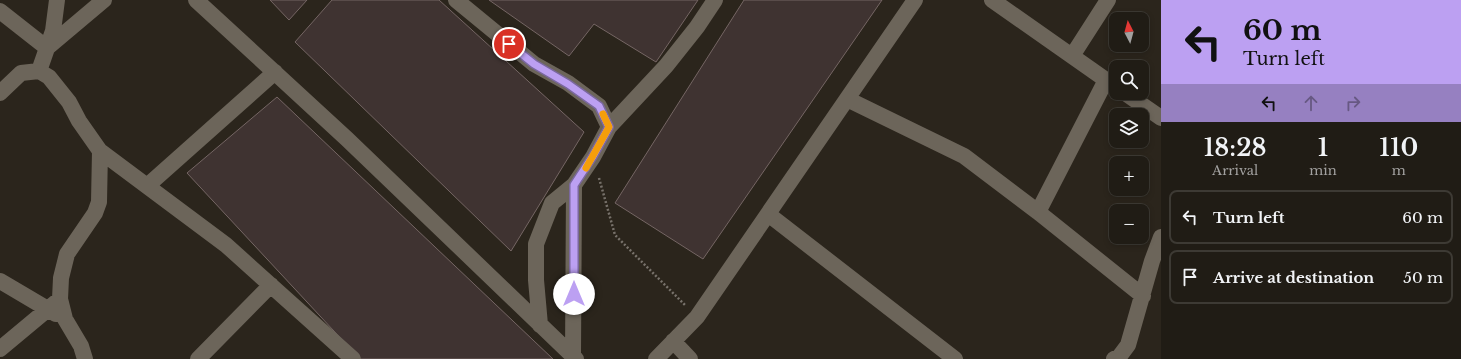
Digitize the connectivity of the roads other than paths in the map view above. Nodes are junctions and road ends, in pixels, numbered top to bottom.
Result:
1 (57, 0) edge
2 (104, 0) edge
3 (196, 0) edge
4 (715, 0) edge
5 (915, 0) edge
6 (992, 0) edge
7 (1108, 0) edge
8 (460, 2) edge
9 (0, 11) edge
10 (47, 48) junction
11 (1072, 56) junction
12 (39, 71) junction
13 (275, 72) junction
14 (1109, 82) edge
15 (1109, 87) edge
16 (0, 93) edge
17 (847, 99) junction
18 (1135, 100) edge
19 (1161, 118) edge
20 (609, 127) junction
21 (100, 151) junction
22 (574, 185) junction
23 (147, 186) junction
24 (1038, 212) junction
25 (768, 214) junction
26 (1161, 238) edge
27 (0, 282) edge
28 (271, 286) junction
29 (1143, 296) junction
30 (60, 298) junction
31 (48, 309) junction
32 (65, 319) junction
33 (540, 325) junction
34 (673, 341) junction
35 (0, 349) edge
36 (574, 358) edge
37 (84, 359) edge
38 (198, 359) edge
39 (352, 359) edge
40 (656, 359) edge
41 (690, 359) edge
42 (955, 359) edge
43 (1114, 359) edge

1 - 10 street
2 - 10 street
3 - 13 street
4 - 20 street
5 - 17 street
6 - 11 street
7 - 11 street
8 - 20 street
9 - 10 street
10 - 12 street
11 - 14 street
12 - 16 street
12 - 21 street
13 - 23 street
13 - 33 street
15 - 24 street
17 - 24 street
17 - 25 street
18 - 19 street
20 - 22 street
21 - 23 street
21 - 30 street
22 - 33 street
22 - 36 street
23 - 28 street
24 - 29 street
25 - 34 street
25 - 42 street
26 - 29 street
27 - 31 street
28 - 38 street
28 - 39 street
29 - 43 street
30 - 31 street
30 - 32 street
31 - 32 street
31 - 35 street
32 - 37 street
33 - 36 street
34 - 40 street
34 - 41 street

